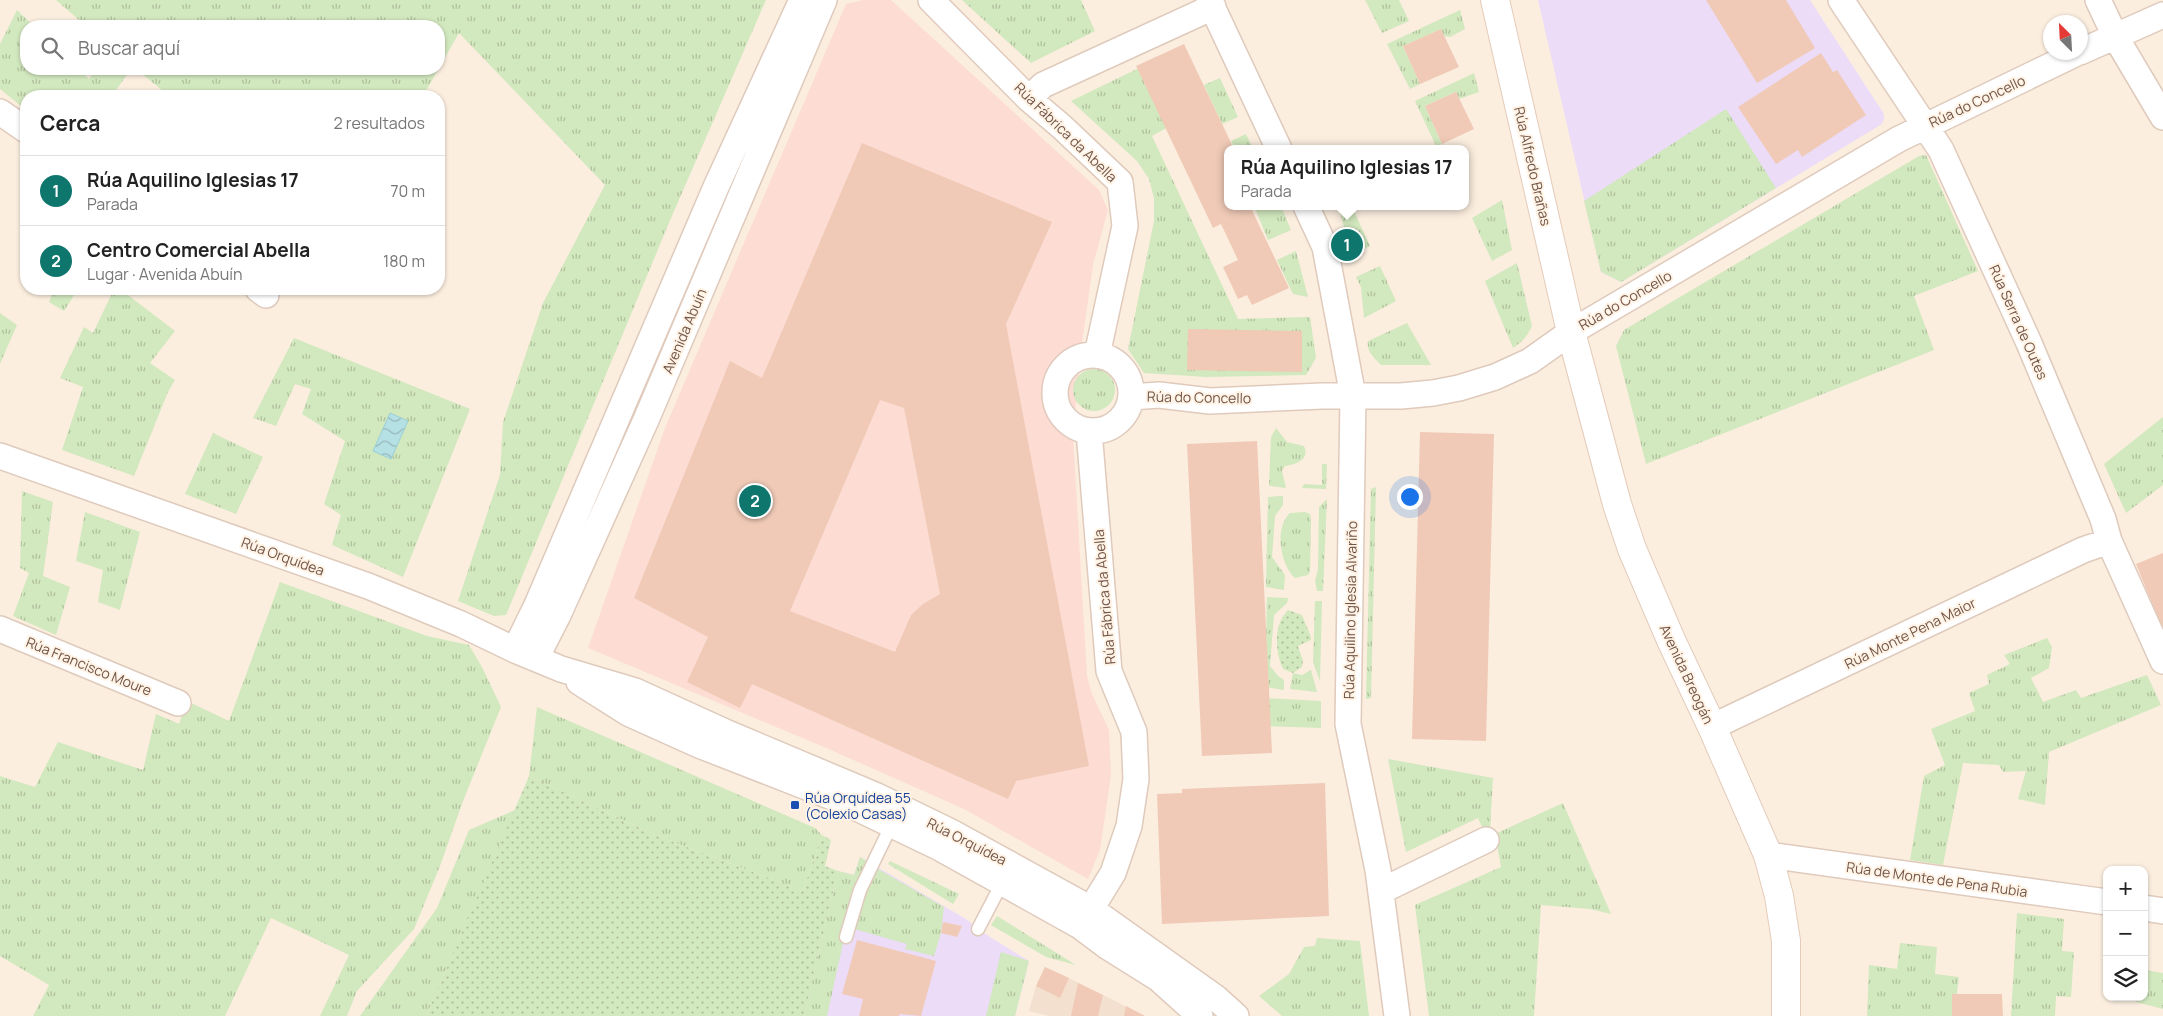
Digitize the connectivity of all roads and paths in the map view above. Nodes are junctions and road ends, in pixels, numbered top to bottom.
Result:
1 (802, 0) edge
2 (824, 0) edge
3 (931, 0) edge
4 (1496, 0) edge
5 (1841, 0) edge
6 (2098, 0) edge
7 (1211, 4) edge
8 (2163, 14) edge
9 (2115, 36) junction
10 (2088, 48) edge
11 (2063, 60) edge
12 (1029, 99) junction
13 (0, 112) edge
14 (2163, 117) edge
15 (1926, 125) junction
16 (20, 126) edge
17 (1277, 145) edge
18 (1308, 210) edge
19 (713, 227) junction
20 (1571, 332) junction
21 (1097, 355) junction
22 (1353, 396) junction
23 (1131, 397) junction
24 (1089, 431) junction
25 (0, 456) edge
26 (2109, 541) junction
27 (0, 629) edge
28 (526, 654) junction
29 (2163, 661) edge
30 (561, 669) junction
31 (178, 703) dead end
32 (1712, 727) junction
33 (892, 824) junction
34 (1486, 840) dead end
35 (1768, 855) junction
36 (1002, 883) junction
37 (1381, 891) junction
38 (2103, 901) edge
39 (2148, 909) edge
40 (2163, 911) edge
41 (1086, 917) junction
42 (978, 929) dead end
43 (846, 937) dead end
44 (1196, 1014) edge
45 (1236, 1016) edge
46 (1397, 1016) edge
47 (1786, 1016) edge

1 - 19 street, Avenida Abuín
2 - 19 street, Avenida Abuín
3 - 12 street, Rúa Fábrica da Abella
4 - 20 street, Rúa Alfredo Brañas
5 - 15 street, Rúa Serra de Outes
6 - 9 street
7 - 12 street
7 - 17 street
8 - 9 street, Rúa do Concello
9 - 10 street, Rúa do Concello
9 - 14 street
11 - 15 street, Rúa do Concello
12 - 21 street, Rúa Fábrica da Abella
13 - 16 street
15 - 20 street, Rúa do Concello
15 - 26 street, Rúa Serra de Outes
18 - 22 street, Rúa Aquilino Iglesia Alvariño
19 - 28 street, Avenida Abuín
20 - 22 street, Rúa do Concello
20 - 32 street, Avenida Breogán
21 - 23 street
21 - 24 street
22 - 23 street, Rúa do Concello
22 - 37 street, Rúa Aquilino Iglesia Alvariño
23 - 24 street
24 - 41 street, Rúa Fábrica da Abella
25 - 28 street, Rúa Orquídea
26 - 29 street, Rúa Serra de Outes
26 - 32 street, Rúa Monte Pena Maior
27 - 31 street, Rúa Francisco Moure
28 - 30 street, Rúa Orquídea
30 - 33 street, Rúa Orquídea
30 - 41 street, Rúa Orquídea
32 - 35 street, Avenida Breogán
33 - 36 street, Rúa Orquídea
33 - 43 lane
34 - 37 street
35 - 38 street, Rúa de Monte de Pena Rubia
35 - 47 street, Avenida Breogán
36 - 41 street, Rúa Orquídea
36 - 42 lane
37 - 46 street, Rúa Aquilino Iglesia Alvariño
39 - 40 street
41 - 44 street, Rúa Orquídea
41 - 45 street, Rúa Orquídea

